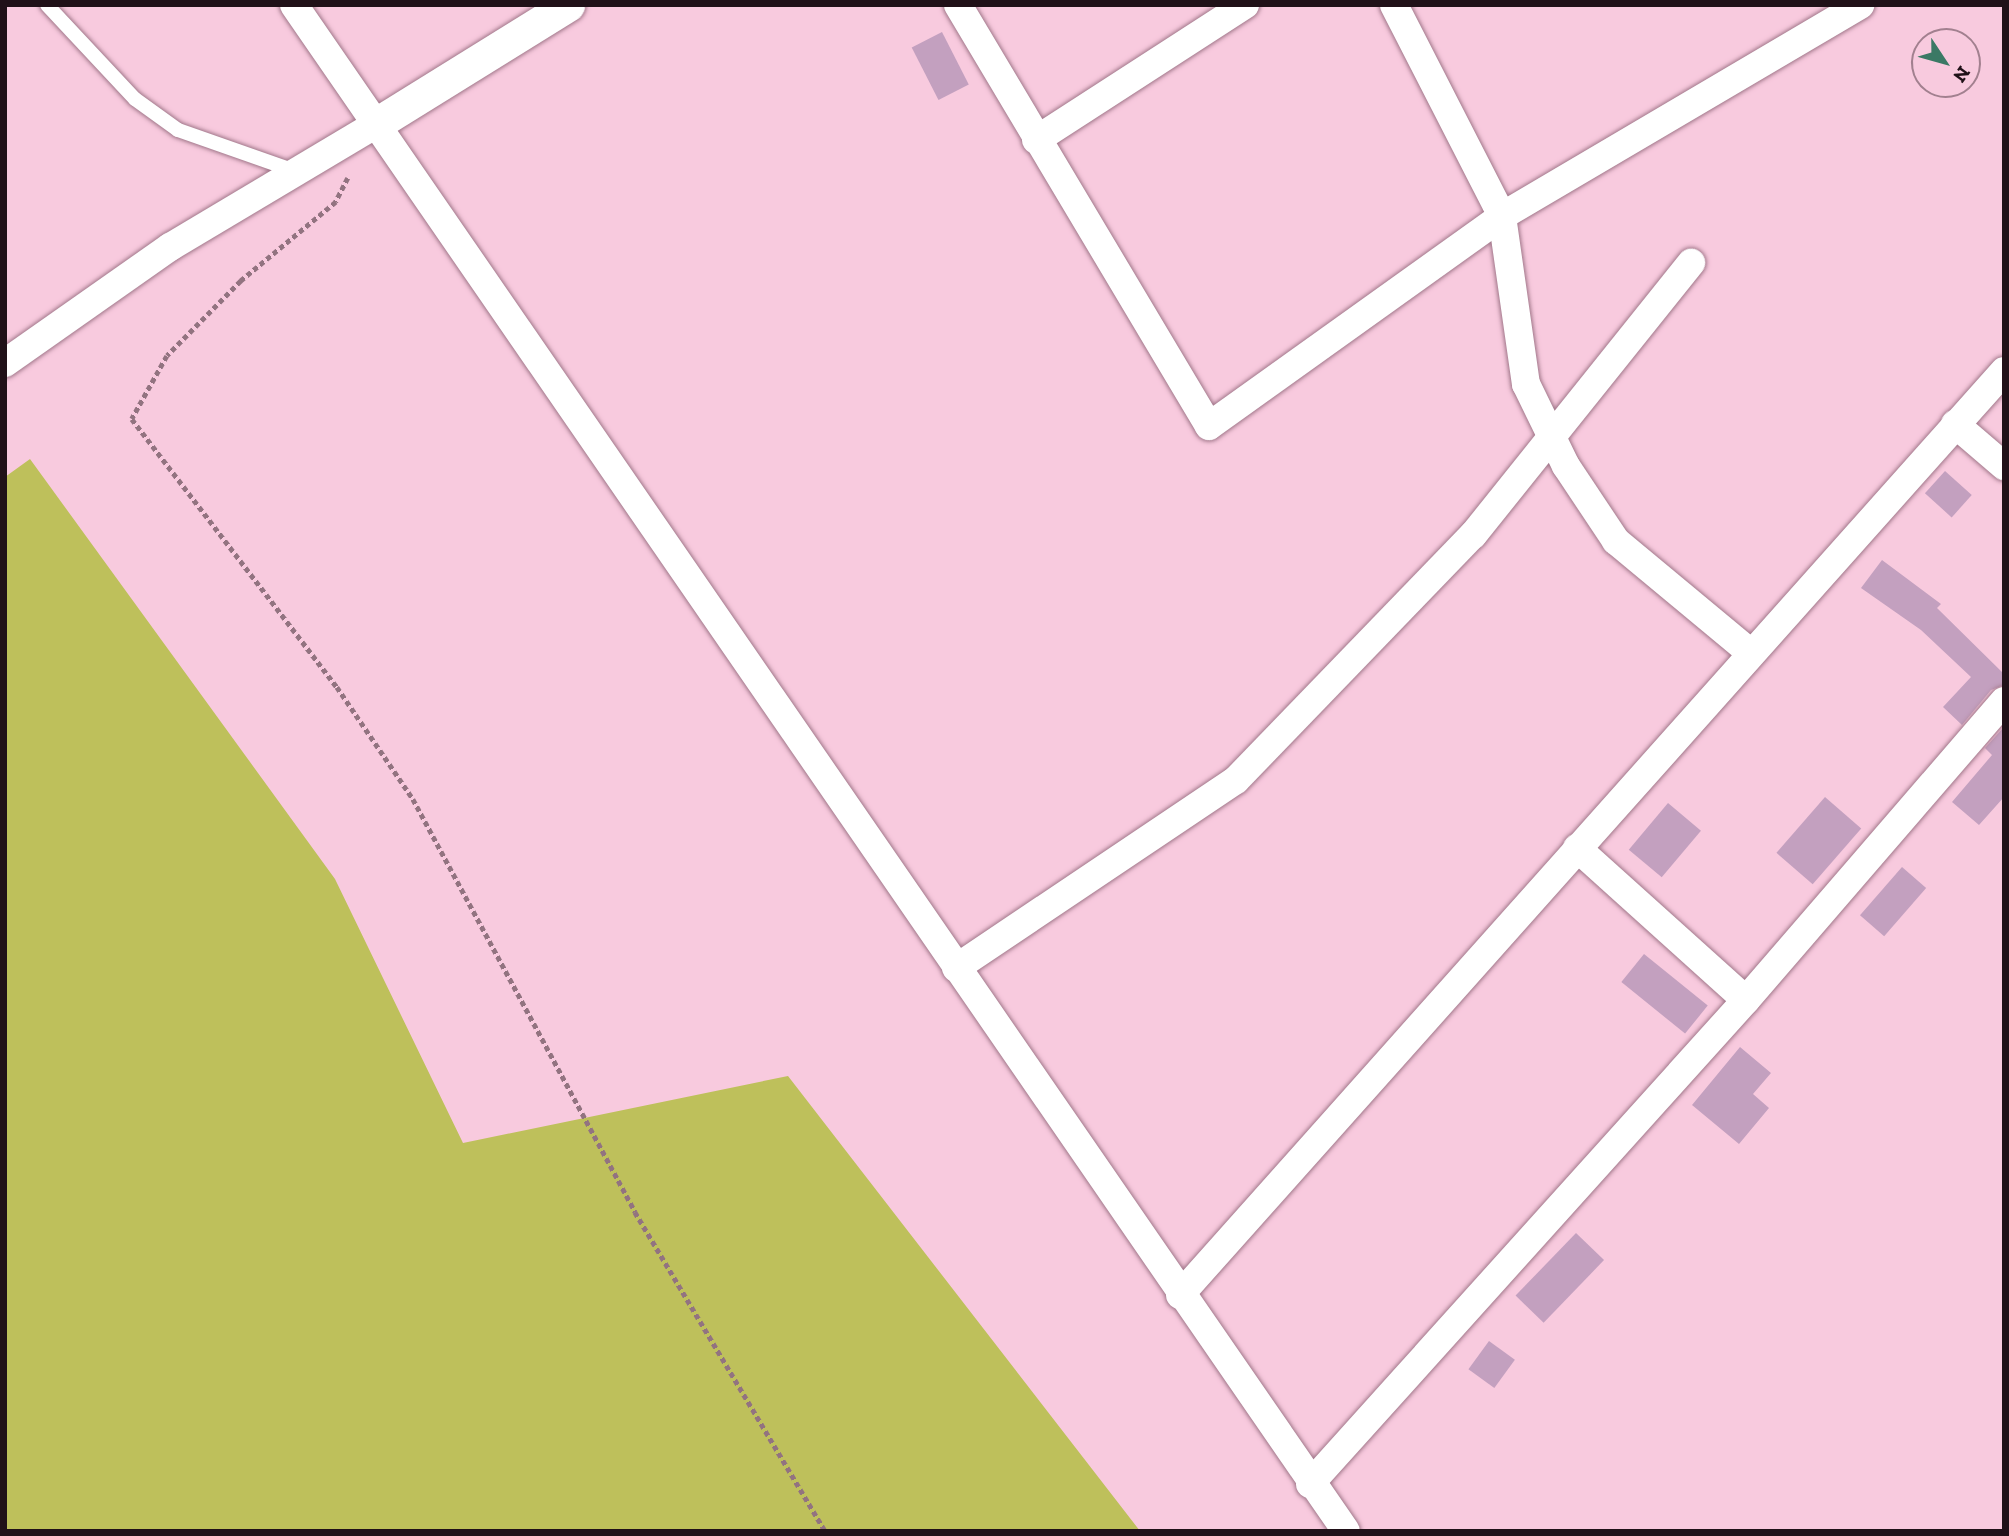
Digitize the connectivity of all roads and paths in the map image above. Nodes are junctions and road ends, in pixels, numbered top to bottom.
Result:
1 (47, 5) edge
2 (294, 5) edge
3 (568, 5) edge
4 (958, 5) edge
5 (1245, 5) edge
6 (1394, 5) edge
7 (1860, 5) edge
8 (376, 124) junction
9 (1036, 140) junction
10 (297, 171) junction
11 (1502, 216) junction
12 (1691, 263) dead end
13 (5, 363) edge
14 (2004, 371) edge
15 (1955, 425) junction
16 (1553, 439) junction
17 (2004, 466) edge
18 (1751, 653) junction
19 (2004, 701) edge
20 (1577, 848) junction
21 (956, 968) junction
22 (1746, 1000) junction
23 (1180, 1295) junction
24 (1310, 1484) junction
25 (825, 1531) edge
26 (1346, 1531) edge

1 - 10 lane
2 - 8 street
3 - 8 street
4 - 9 street
5 - 9 street
6 - 11 street
7 - 11 street
8 - 10 street
8 - 21 street
8 - 25 path
9 - 11 street
10 - 13 street
11 - 16 street
12 - 16 street
14 - 15 street
15 - 17 street
15 - 18 street
16 - 18 street
16 - 21 street
18 - 20 street
19 - 22 street
20 - 22 street
20 - 23 street
21 - 23 street
22 - 24 street
23 - 24 street
24 - 26 street

